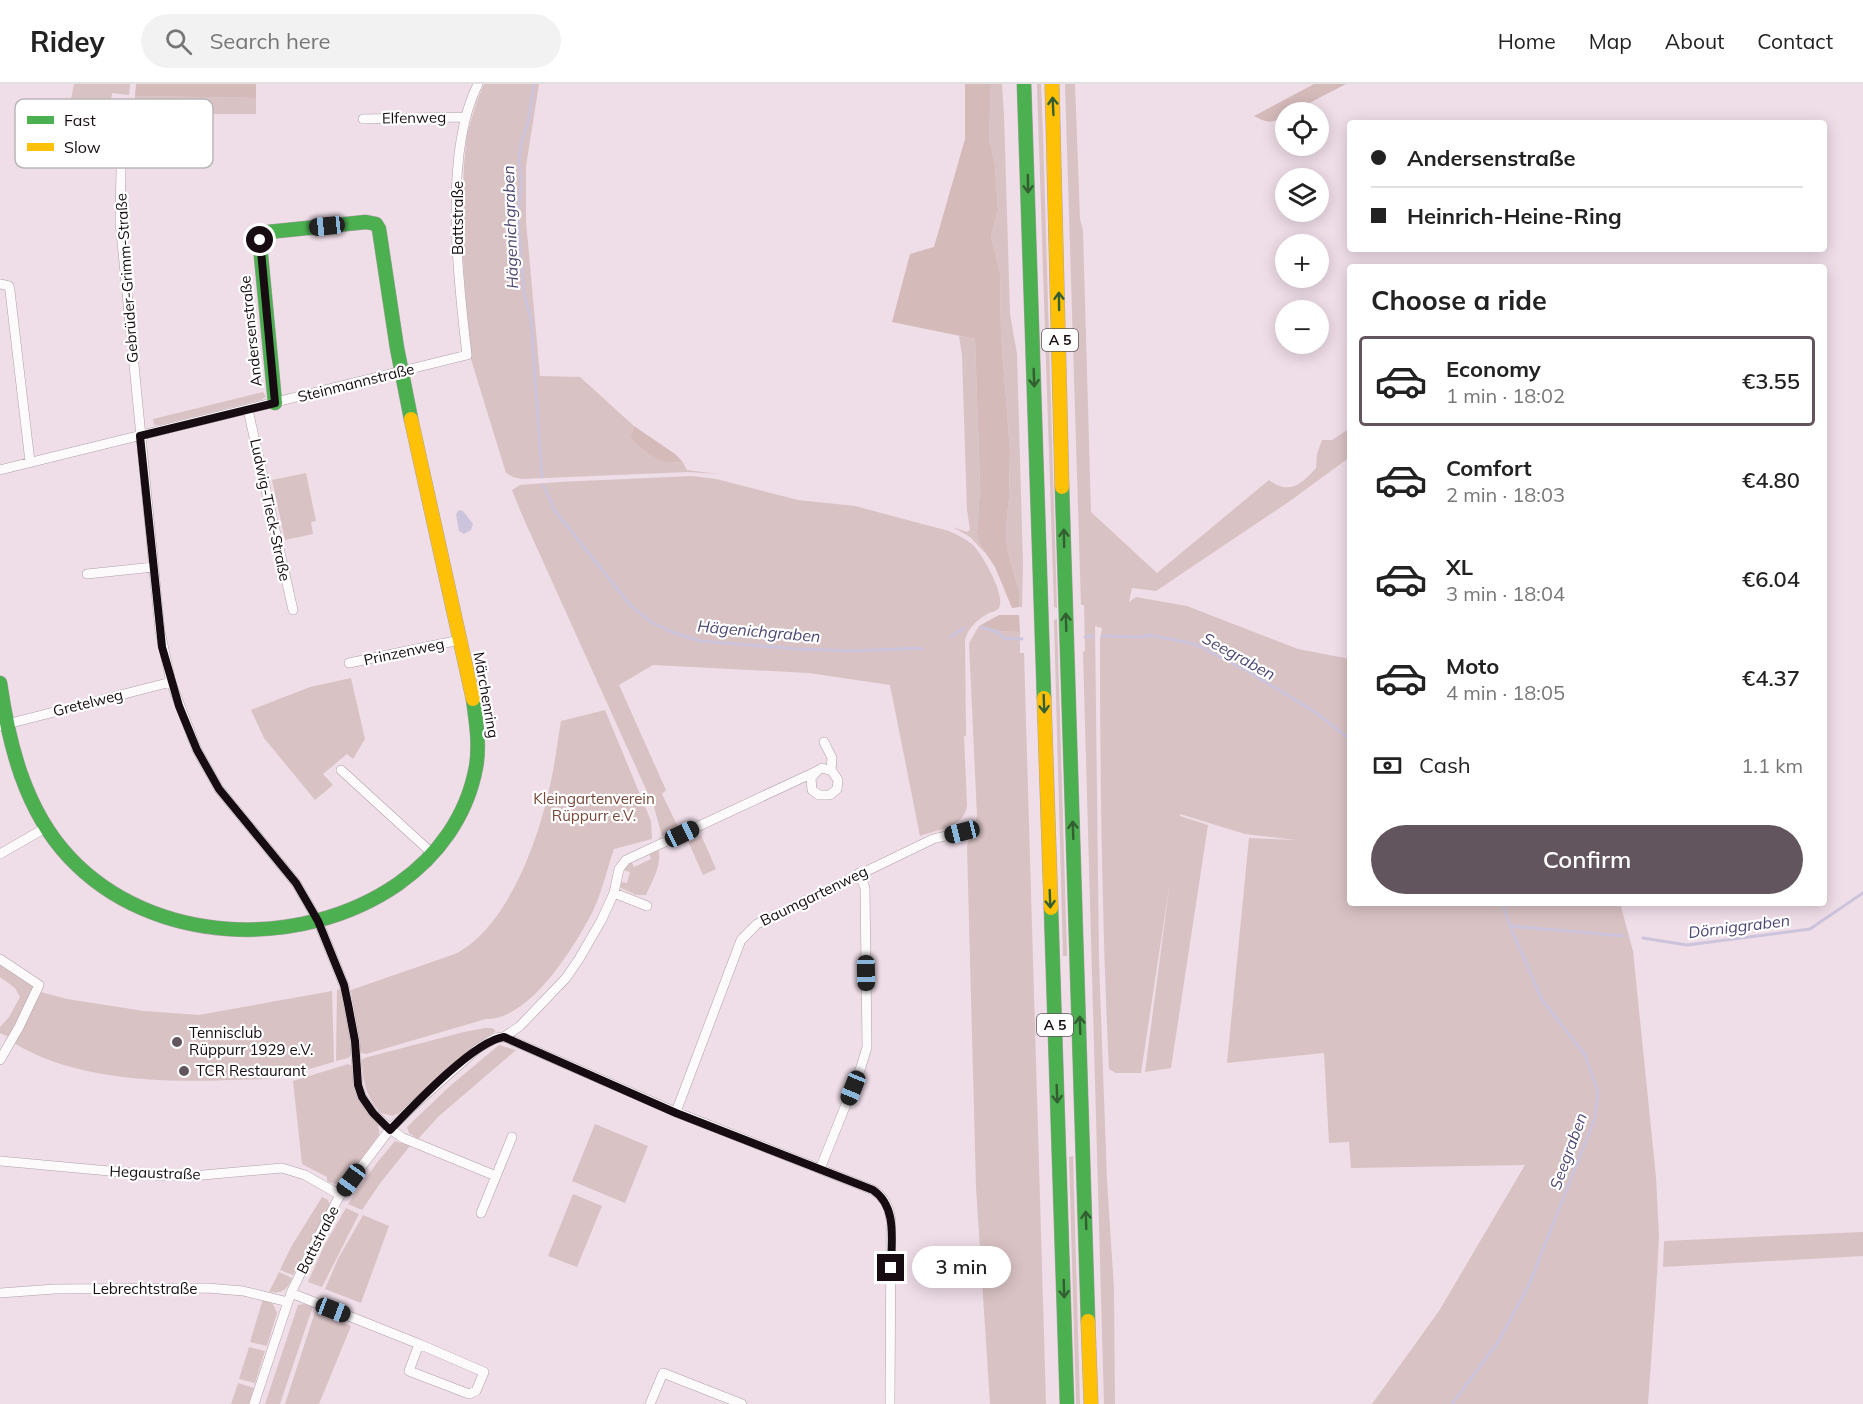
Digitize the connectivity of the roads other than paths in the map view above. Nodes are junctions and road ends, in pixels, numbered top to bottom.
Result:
1 (478, 84) edge
2 (1024, 84) edge
3 (1052, 84) edge
4 (465, 117) junction
5 (363, 119) dead end
6 (121, 168) edge
7 (0, 284) edge
8 (467, 356) joint
9 (400, 372) junction
10 (275, 403) junction
11 (248, 410) junction
12 (140, 436) junction
13 (30, 462) junction
14 (0, 470) edge
15 (154, 567) junction
16 (87, 574) dead end
17 (293, 610) dead end
18 (460, 640) junction
19 (349, 663) dead end
20 (171, 682) junction
21 (0, 683) edge
22 (3, 725) edge
23 (824, 742) dead end
24 (341, 770) dead end
25 (831, 770) junction
26 (817, 771) junction
27 (47, 827) junction
28 (962, 832) dead end
29 (0, 854) edge
30 (434, 855) junction
31 (860, 873) junction
32 (614, 893) junction
33 (647, 906) dead end
34 (318, 921) junction
35 (0, 959) edge
36 (504, 1037) junction
37 (0, 1060) edge
38 (676, 1113) junction
39 (390, 1130) junction
40 (512, 1137) dead end
41 (0, 1161) edge
42 (820, 1169) junction
43 (496, 1176) junction
44 (340, 1195) junction
45 (481, 1213) dead end
46 (0, 1293) edge
47 (289, 1298) junction
48 (418, 1344) junction
49 (254, 1404) edge
50 (650, 1404) edge
51 (742, 1404) edge
52 (890, 1404) edge
53 (1067, 1404) edge
54 (1091, 1404) edge

1 - 4 street, Battstraße
2 -> 53 main road, A 5
54 -> 3 main road, A 5
4 - 5 street, Elfenweg
4 - 8 street, Battstraße
6 - 12 street, Gebrüder-Grimm-Straße
7 - 13 street
8 - 9 street, Steinmannstraße
9 - 10 street, Steinmannstraße
9 - 10 main road, Andersenstraße
9 - 18 main road, Märchenring
10 - 11 street, Steinmannstraße
11 - 12 street, Steinmannstraße
11 - 17 street, Ludwig-Tieck-Straße
12 - 13 street, Steinmannstraße
12 - 15 street, Gebrüder-Grimm-Straße
13 - 14 street, Steinmannstraße
15 - 16 street
15 - 20 street, Gebrüder-Grimm-Straße
18 - 19 street, Prinzenweg
18 - 30 main road, Märchenring
20 - 22 street, Gretelweg
20 - 34 street, Gebrüder-Grimm-Straße
21 - 22 main road, Märchenring
22 - 27 main road, Märchenring
23 - 25 street
24 - 30 street
25 - 26 street
25 - 26 street
26 - 32 street, Battstraße
27 - 29 street
27 - 34 main road, Märchenring
28 - 31 street, Baumgartenweg
30 - 34 main road, Märchenring
31 - 38 street, Baumgartenweg
31 - 42 street
32 - 33 street
32 - 36 street, Battstraße
34 - 39 street, Gebrüder-Grimm-Straße
35 - 37 street
36 - 38 street
36 - 39 street, Battstraße
38 - 42 street
39 - 43 street, Gebrüder-Grimm-Straße
39 - 44 street, Battstraße
40 - 43 street
41 - 44 street, Hegaustraße
42 - 52 street
43 - 45 street
44 - 47 street, Battstraße
46 - 47 street, Lebrechtstraße
47 - 48 street, Lebrechtstraße
47 - 49 street, Battstraße
48 - 48 street, Lebrechtstraße
50 - 51 street

